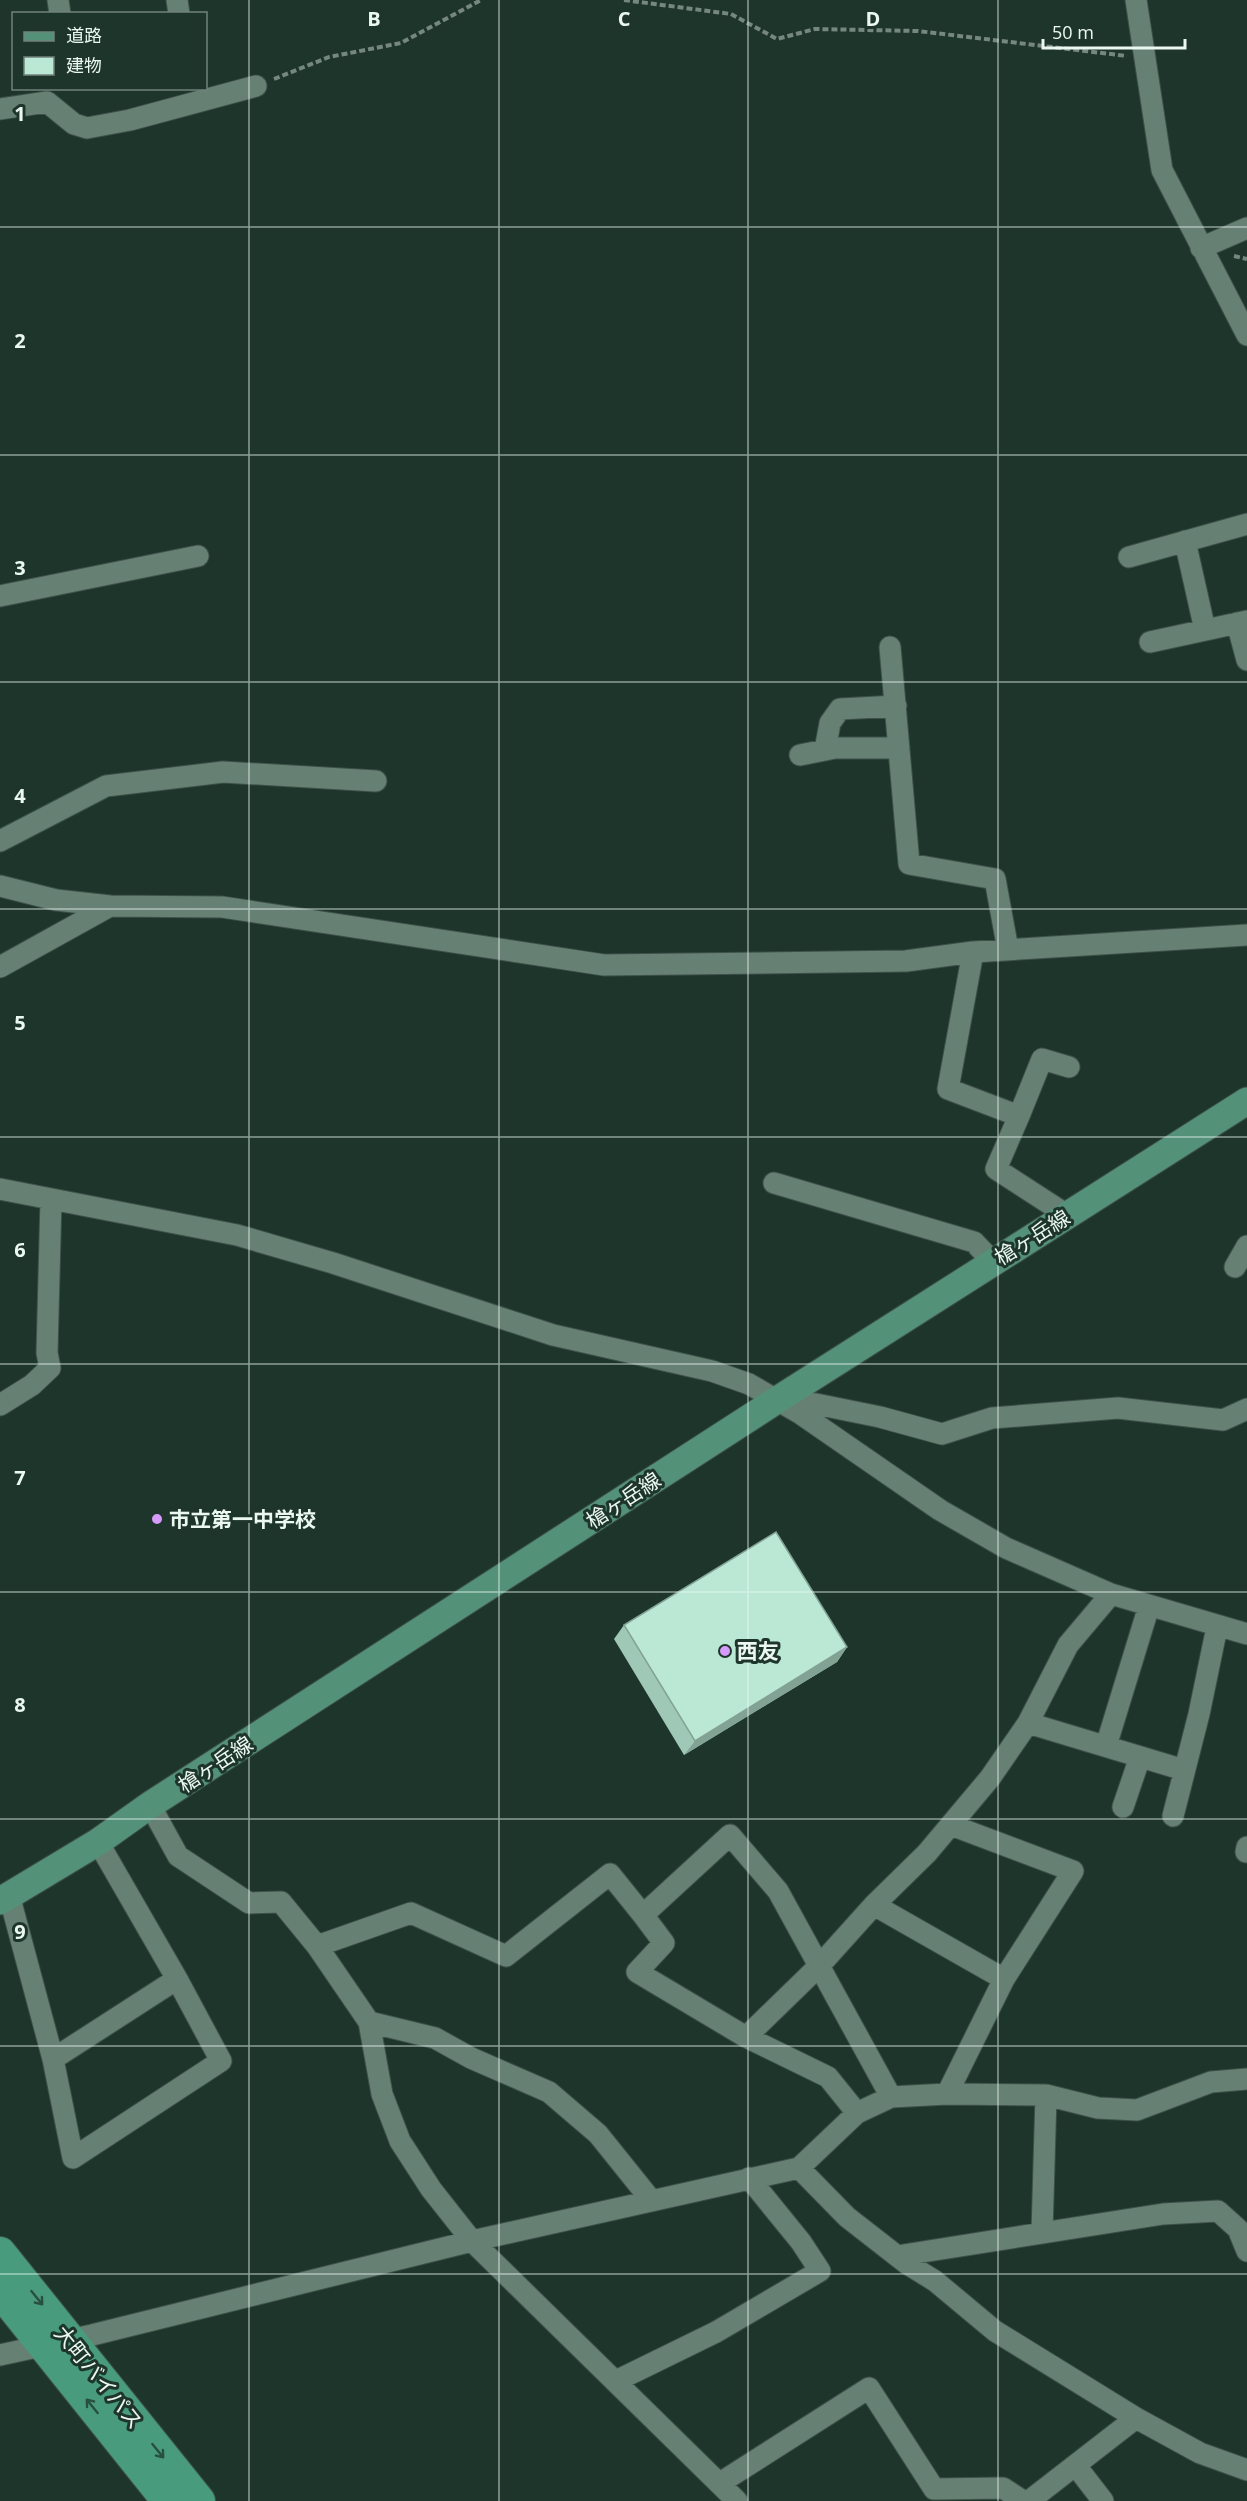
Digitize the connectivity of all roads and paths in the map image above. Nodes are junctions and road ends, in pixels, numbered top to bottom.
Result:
1 (481, 0) edge
2 (624, 0) edge
3 (1136, 0) edge
4 (1144, 58) junction
5 (256, 86) joint
6 (191, 96) edge
7 (0, 109) edge
8 (1247, 228) edge
9 (1201, 248) junction
10 (1247, 335) edge
11 (1247, 524) edge
12 (1185, 541) junction
13 (198, 556) dead end
14 (1129, 557) dead end
15 (0, 596) edge
16 (1242, 622) edge
17 (1205, 630) junction
18 (1150, 642) dead end
19 (890, 646) dead end
20 (1247, 660) edge
21 (896, 706) junction
22 (899, 748) junction
23 (825, 750) junction
24 (800, 755) dead end
25 (376, 781) dead end
26 (0, 841) edge
27 (0, 886) edge
28 (110, 906) junction
29 (1247, 935) edge
30 (1008, 950) junction
31 (973, 952) junction
32 (0, 967) edge
33 (1069, 1067) dead end
34 (1243, 1110) edge
35 (1019, 1116) junction
36 (774, 1183) dead end
37 (0, 1189) edge
38 (51, 1199) junction
39 (1067, 1215) junction
40 (1247, 1246) edge
41 (993, 1262) junction
42 (1235, 1267) dead end
43 (777, 1400) junction
44 (0, 1405) edge
45 (1247, 1409) edge
46 (1111, 1594) junction
47 (1149, 1606) junction
48 (1217, 1627) junction
49 (1246, 1630) edge
50 (1028, 1723) junction
51 (1106, 1746) junction
52 (1140, 1757) junction
53 (1184, 1770) junction
54 (150, 1805) junction
55 (1124, 1807) dead end
56 (1173, 1816) dead end
57 (951, 1825) junction
58 (98, 1842) junction
59 (4, 1898) edge
60 (874, 1905) junction
61 (643, 1915) junction
62 (317, 1946) junction
63 (820, 1965) junction
64 (177, 1979) junction
65 (1004, 1979) junction
66 (369, 2022) junction
67 (746, 2037) junction
68 (53, 2059) junction
69 (1247, 2079) edge
70 (947, 2094) junction
71 (1046, 2095) junction
72 (891, 2097) junction
73 (856, 2113) junction
74 (799, 2168) junction
75 (749, 2178) junction
76 (651, 2200) junction
77 (1042, 2233) junction
78 (472, 2241) junction
79 (1247, 2251) edge
80 (0, 2253) edge
81 (897, 2256) junction
82 (0, 2290) edge
83 (56, 2342) junction
84 (0, 2355) edge
85 (616, 2381) junction
86 (1136, 2418) junction
87 (1076, 2466) junction
88 (1247, 2470) edge
89 (720, 2483) junction
90 (1022, 2499) edge
91 (168, 2501) edge
92 (199, 2501) edge
93 (737, 2501) edge
94 (988, 2501) edge
95 (1103, 2501) edge

1 - 5 path
2 - 4 path
3 - 4 street
4 - 9 street
5 - 6 street
6 - 7 street
8 - 9 street
9 - 10 street
11 - 12 street
12 - 14 street
12 - 17 street
13 - 15 street
16 - 17 street
16 - 20 street
17 - 18 street
19 - 21 street
21 - 22 street
21 - 23 street
22 - 23 street
22 - 30 street
23 - 24 street
25 - 26 street
27 - 28 street
28 - 31 street
28 - 32 street
29 - 30 street
30 - 31 street
31 - 35 street
33 - 35 street
34 - 39 main road, 槍ヶ岳線
35 - 39 street
36 - 41 street
37 - 38 street
38 - 43 street
38 - 44 street
39 - 41 main road, 槍ヶ岳線
40 - 42 street
41 - 43 main road, 槍ヶ岳線
43 - 45 street
43 - 46 street
43 - 54 main road, 槍ヶ岳線
46 - 47 street
46 - 50 street
47 - 48 street
47 - 51 street
48 - 49 street
48 - 53 street
50 - 51 street
50 - 57 street
51 - 52 street
52 - 53 street
52 - 55 street
53 - 56 street
54 - 58 main road, 槍ヶ岳線
54 - 62 street
57 - 60 street
57 - 65 street
58 - 59 main road, 槍ヶ岳線
58 - 64 street
59 - 68 street
60 - 63 street
60 - 65 street
61 - 62 street
61 - 63 street
61 - 67 street
62 - 66 street
63 - 67 street
63 - 72 street
64 - 68 street
64 - 68 street
65 - 70 street
66 - 76 street
66 - 78 street
67 - 73 street
69 - 71 street
70 - 71 street
70 - 72 street
71 - 77 street
72 - 73 street
73 - 74 street
74 - 75 street
74 - 81 street
75 - 76 street
75 - 85 street
76 - 78 street
77 - 79 street
77 - 81 street
78 - 83 street
78 - 85 street
80 -> 83 highway, 大町バイパス
81 - 86 street
82 - 83 highway, 大町バイパス
83 - 84 street
91 -> 83 highway, 大町バイパス
83 -> 92 highway, 大町バイパス
85 - 89 street
86 - 87 street
86 - 88 street
87 - 90 street
87 - 95 street
89 - 90 street
89 - 93 street
90 - 94 street

